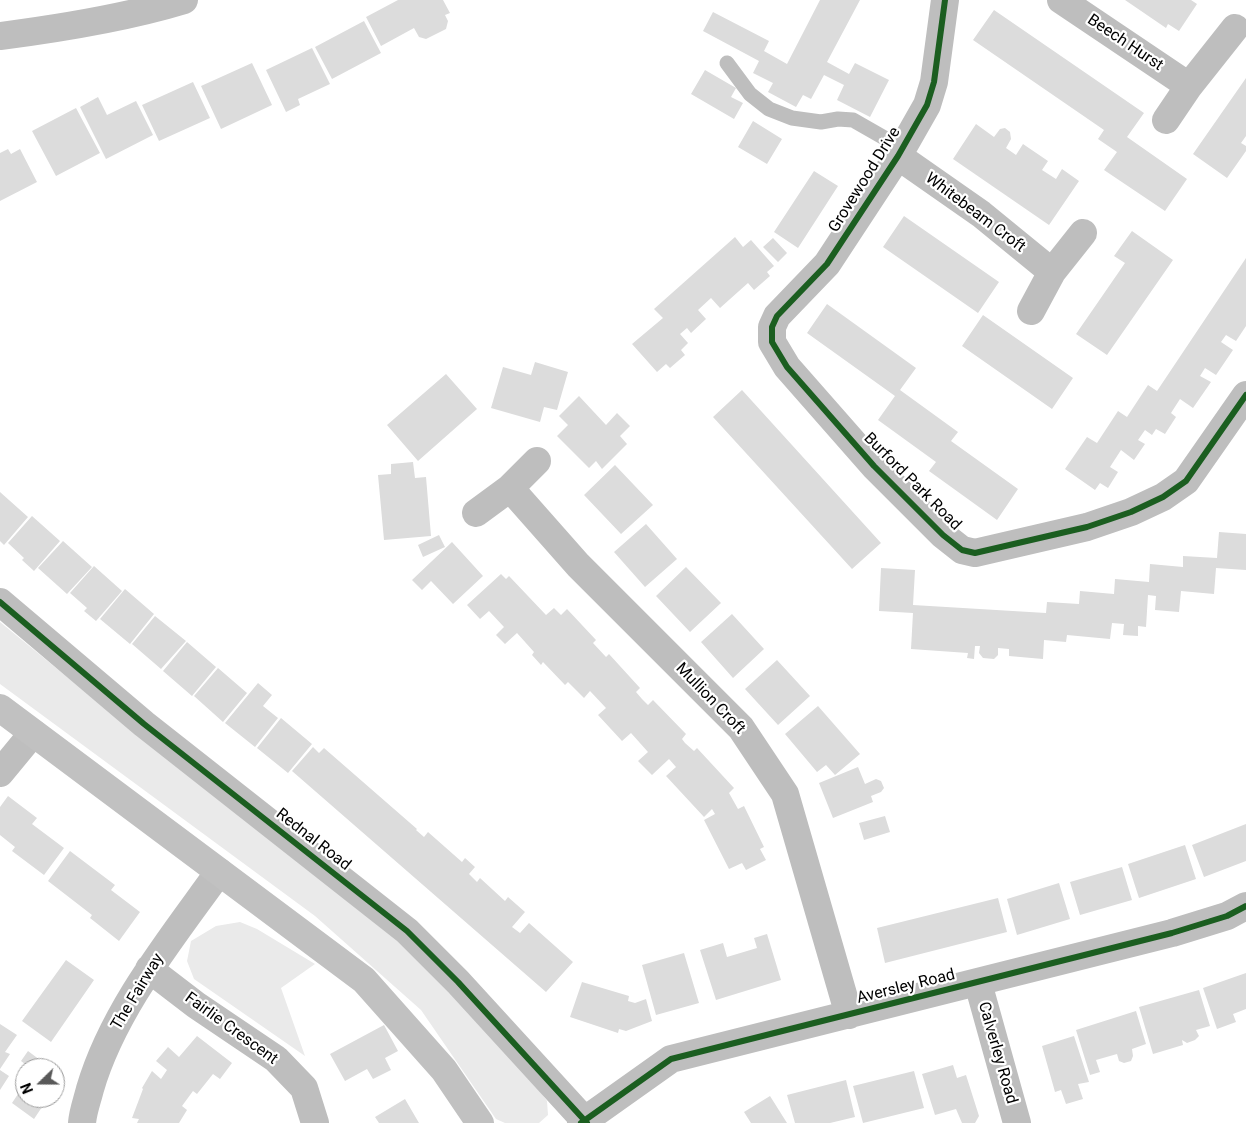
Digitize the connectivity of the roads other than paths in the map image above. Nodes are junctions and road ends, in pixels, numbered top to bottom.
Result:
1 (184, 0) edge
2 (945, 0) edge
3 (1061, 0) edge
4 (1235, 28) dead end
5 (0, 36) edge
6 (728, 63) dead end
7 (1189, 86) junction
8 (1166, 120) dead end
9 (900, 152) junction
10 (1083, 233) dead end
11 (1052, 272) junction
12 (1031, 311) dead end
13 (778, 353) joint
14 (1246, 395) edge
15 (537, 461) dead end
16 (510, 488) junction
17 (476, 513) dead end
18 (0, 602) edge
19 (0, 708) edge
20 (34, 733) junction
21 (0, 773) edge
22 (218, 872) junction
23 (1246, 906) edge
24 (149, 969) junction
25 (978, 983) junction
26 (849, 1015) junction
27 (584, 1122) edge
28 (82, 1123) edge
29 (315, 1123) edge
30 (480, 1123) edge
31 (1017, 1123) edge

1 - 5 street
2 - 9 street, Grovewood Drive
3 - 7 street, Beech Hurst
4 - 7 street
6 - 9 lane
7 - 8 street
9 - 11 street, Whitebeam Croft
9 - 13 street, Grovewood Drive
10 - 11 street
11 - 12 street
13 - 14 street, Burford Park Road
15 - 16 street
16 - 17 street
16 - 26 street, Mullion Croft
18 - 27 street, Rednal Road
19 - 20 street
20 - 21 street
20 - 22 street
22 - 24 street, The Fairway
22 - 30 street
23 - 25 street, Aversley Road
24 - 28 street, The Fairway
24 - 29 street, Fairlie Crescent
25 - 26 street, Aversley Road
25 - 31 street, Calverley Road
26 - 27 street, Aversley Road

